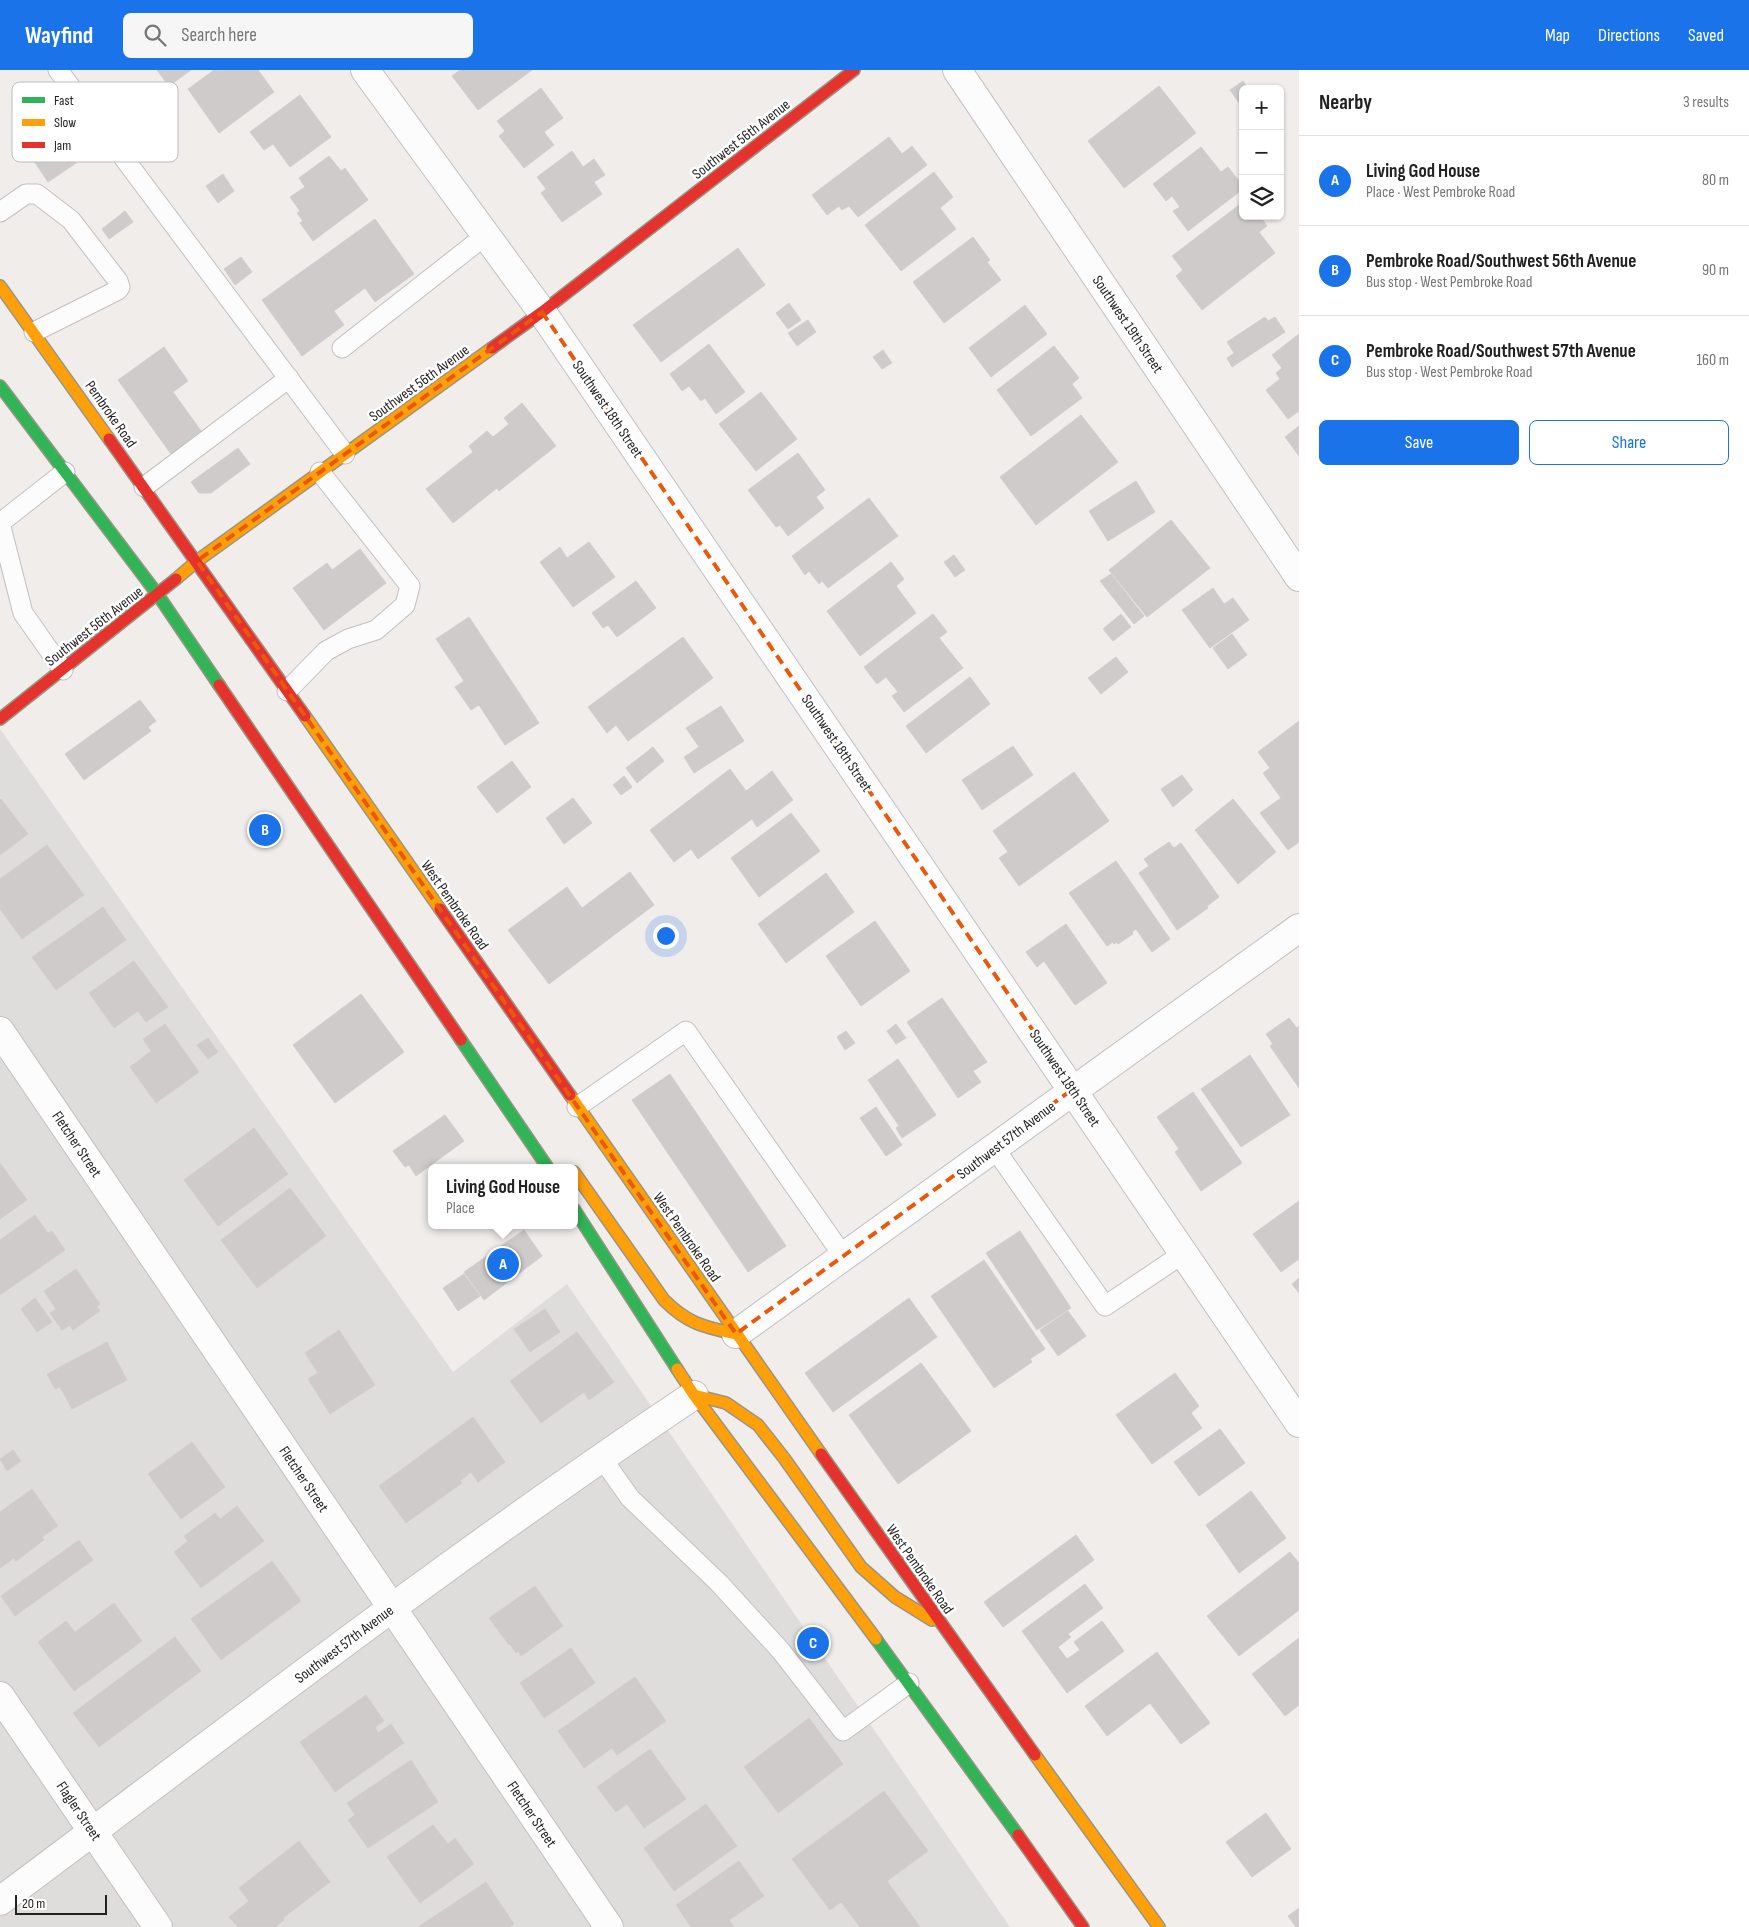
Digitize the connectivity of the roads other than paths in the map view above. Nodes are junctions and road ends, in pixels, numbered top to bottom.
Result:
1 (58, 70) edge
2 (365, 70) edge
3 (854, 70) edge
4 (957, 70) edge
5 (67, 82) edge
6 (127, 162) edge
7 (0, 212) edge
8 (486, 235) junction
9 (0, 286) edge
10 (542, 312) junction
11 (34, 332) junction
12 (342, 348) dead end
13 (289, 378) junction
14 (0, 386) edge
15 (345, 454) junction
16 (65, 472) junction
17 (320, 472) junction
18 (144, 487) junction
19 (197, 561) junction
20 (1299, 577) edge
21 (158, 595) junction
22 (63, 670) junction
23 (287, 691) junction
24 (0, 719) edge
25 (1299, 928) edge
26 (0, 1031) edge
27 (1073, 1089) junction
28 (577, 1106) junction
29 (524, 1132) junction
30 (550, 1149) dead end
31 (995, 1149) junction
32 (545, 1164) edge
33 (578, 1177) edge
34 (578, 1215) edge
35 (1184, 1253) junction
36 (844, 1257) junction
37 (736, 1334) junction
38 (694, 1395) junction
39 (1299, 1423) edge
40 (601, 1457) junction
41 (391, 1608) junction
42 (943, 1627) junction
43 (909, 1683) junction
44 (0, 1696) edge
45 (93, 1832) junction
46 (1049, 1880) junction
47 (1066, 1883) dead end
48 (0, 1901) edge
49 (158, 1927) edge
50 (609, 1927) edge
51 (1083, 1927) edge
52 (1159, 1927) edge

1 - 5 lane
2 - 8 street, Southwest 18th Street
3 - 10 main road, Southwest 56th Avenue
4 - 20 street, Southwest 19th Street
6 - 13 lane
7 - 11 lane
8 - 10 street, Southwest 18th Street
8 - 12 lane
9 - 11 main road, Pembroke Road
10 - 15 main road, Southwest 56th Avenue
10 - 27 street, Southwest 18th Street
11 - 18 main road, Pembroke Road
13 - 15 lane
13 - 18 lane
14 - 16 main road
15 - 17 main road, Southwest 56th Avenue
16 - 21 main road
16 - 22 lane
17 - 19 main road, Southwest 56th Avenue
17 - 23 lane
18 - 19 main road, Pembroke Road
19 - 21 main road, Southwest 56th Avenue
19 - 23 main road, West Pembroke Road
21 - 22 main road, Southwest 56th Avenue
21 - 29 main road
22 - 24 main road, Southwest 56th Avenue
23 - 28 main road, West Pembroke Road
25 - 27 street, Southwest 57th Avenue
26 - 41 street, Fletcher Street
27 - 31 street, Southwest 57th Avenue
27 - 35 street, Southwest 18th Street
28 - 36 lane
28 - 37 main road, West Pembroke Road
29 - 30 main road
29 - 32 main road
31 - 35 lane
31 - 36 street, Southwest 57th Avenue
33 - 37 main road
34 - 38 main road
35 - 39 street, Southwest 18th Street
36 - 37 street, Southwest 57th Avenue
37 - 42 main road, West Pembroke Road
38 - 40 street, Southwest 57th Avenue
38 - 42 main road
38 - 43 main road
40 - 41 street, Southwest 57th Avenue
40 - 43 lane
41 - 45 street, Southwest 57th Avenue
41 - 50 street, Fletcher Street
42 - 52 main road, West Pembroke Road
43 - 46 main road
44 - 45 street, Flagler Street
45 - 48 street, Southwest 57th Avenue
45 - 49 street, Flagler Street
46 - 47 main road
46 - 51 main road

